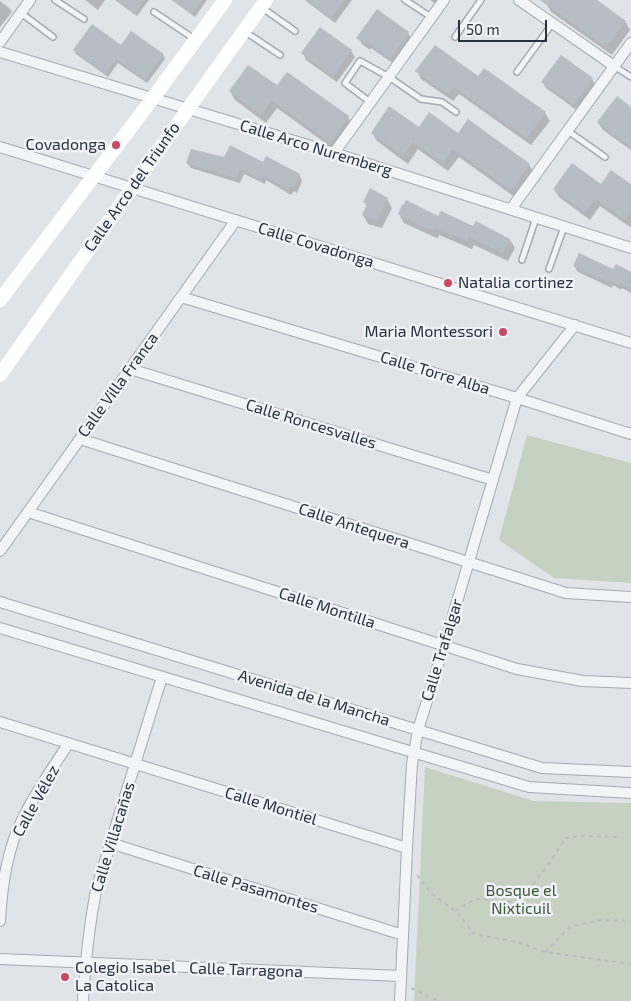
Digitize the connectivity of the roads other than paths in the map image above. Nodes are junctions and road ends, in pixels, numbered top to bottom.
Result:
1 (30, 0) edge
2 (56, 0) edge
3 (225, 0) edge
4 (406, 0) edge
5 (444, 0) edge
6 (481, 0) edge
7 (523, 1) edge
8 (264, 3) edge
9 (154, 12) dead end
10 (21, 13) junction
11 (432, 17) junction
12 (84, 19) dead end
13 (552, 23) junction
14 (244, 30) junction
15 (294, 31) dead end
16 (53, 37) dead end
17 (455, 37) dead end
18 (196, 40) junction
19 (0, 42) edge
20 (631, 43) edge
21 (0, 52) edge
22 (280, 55) dead end
23 (614, 66) junction
24 (517, 72) dead end
25 (389, 77) junction
26 (631, 77) edge
27 (153, 98) junction
28 (371, 102) junction
29 (188, 109) junction
30 (456, 112) dead end
31 (568, 131) junction
32 (0, 148) edge
33 (334, 153) junction
34 (605, 157) dead end
35 (94, 176) junction
36 (132, 188) junction
37 (511, 209) junction
38 (536, 217) junction
39 (236, 220) junction
40 (564, 226) junction
41 (631, 248) edge
42 (522, 260) dead end
43 (549, 269) dead end
44 (181, 297) junction
45 (0, 300) edge
46 (575, 325) junction
47 (631, 343) edge
48 (2, 367) edge
49 (130, 369) junction
50 (517, 398) junction
51 (631, 434) edge
52 (80, 439) junction
53 (493, 480) junction
54 (28, 512) junction
55 (0, 550) edge
56 (468, 562) junction
57 (631, 597) edge
58 (0, 602) edge
59 (0, 628) edge
60 (444, 646) junction
61 (162, 677) junction
62 (631, 683) edge
63 (0, 722) edge
64 (418, 730) junction
65 (69, 744) junction
66 (414, 752) junction
67 (135, 764) junction
68 (631, 772) edge
69 (631, 793) edge
70 (110, 843) junction
71 (407, 848) junction
72 (0, 921) edge
73 (403, 935) junction
74 (0, 959) edge
75 (85, 963) junction
76 (402, 976) junction
77 (83, 1001) edge
78 (400, 1001) edge

1 - 10 street
2 - 12 lane
3 - 18 street, Calle Arco del Triunfo
4 - 11 lane
5 - 11 street
6 - 17 lane
7 - 13 street
8 - 14 street, Calle Arco del Triunfo
8 - 15 lane
9 - 18 lane
10 - 16 lane
10 - 19 street
11 - 25 street
13 - 23 street
13 - 24 lane
14 - 22 lane
14 - 29 street, Calle Arco del Triunfo
18 - 27 street, Calle Arco del Triunfo
20 - 23 street
21 - 27 street, Calle Arco Nuremberg
23 - 26 lane
23 - 31 street
25 - 28 street
25 - 28 lane
25 - 30 lane
27 - 29 street, Calle Arco Nuremberg
27 - 35 street, Calle Arco del Triunfo
28 - 33 street
29 - 33 street, Calle Arco Nuremberg
29 - 36 street, Calle Arco del Triunfo
31 - 34 lane
31 - 37 street
32 - 35 street, Calle Covadonga
33 - 37 street, Calle Arco Nuremberg
35 - 36 street, Calle Covadonga
35 - 45 street, Calle Arco del Triunfo
36 - 39 street, Calle Covadonga
36 - 48 street, Calle Arco del Triunfo
37 - 38 street, Calle Arco Nuremberg
38 - 40 street, Calle Arco Nuremberg
38 - 42 lane
39 - 44 street, Calle Villa Franca
39 - 46 street, Calle Covadonga
40 - 41 street, Calle Arco Nuremberg
40 - 43 lane
44 - 49 street, Calle Villa Franca
44 - 50 street, Calle Torre Alba
46 - 47 street, Calle Covadonga
46 - 50 street, Calle Trafalgar
49 - 52 street, Calle Villa Franca
49 - 53 street, Calle Roncesvalles
50 - 51 street, Calle Torre Alba
50 - 53 street, Calle Trafalgar
52 - 54 street, Calle Villa Franca
52 - 56 street, Calle Antequera
53 - 56 street, Calle Trafalgar
54 - 55 street, Calle Villa Franca
54 - 60 street, Calle Montilla
56 - 57 street, Calle Antequera
56 - 60 street, Calle Trafalgar
58 - 64 street, Avenida de la Mancha
59 - 61 street, Avenida de la Mancha
60 - 62 street, Calle Montilla
60 - 64 street, Calle Trafalgar
61 - 66 street, Avenida de la Mancha
61 - 67 street, Calle Villacañas
63 - 65 street, Calle Montiel
64 - 66 street, Calle Trafalgar
64 - 68 street, Avenida de la Mancha
65 - 67 street, Calle Montiel
65 - 72 street, Calle Vélez
66 - 69 street, Avenida de la Mancha
66 - 71 street, Calle Trafalgar
67 - 70 street, Calle Villacañas
67 - 71 street, Calle Montiel
70 - 73 street, Calle Pasamontes
70 - 75 street, Calle Villacañas
71 - 73 street, Calle Trafalgar
73 - 76 street, Calle Trafalgar
74 - 75 street, Calle Tarragona
75 - 76 street, Calle Tarragona
75 - 77 street, Calle Villacañas
76 - 78 street, Calle Trafalgar

